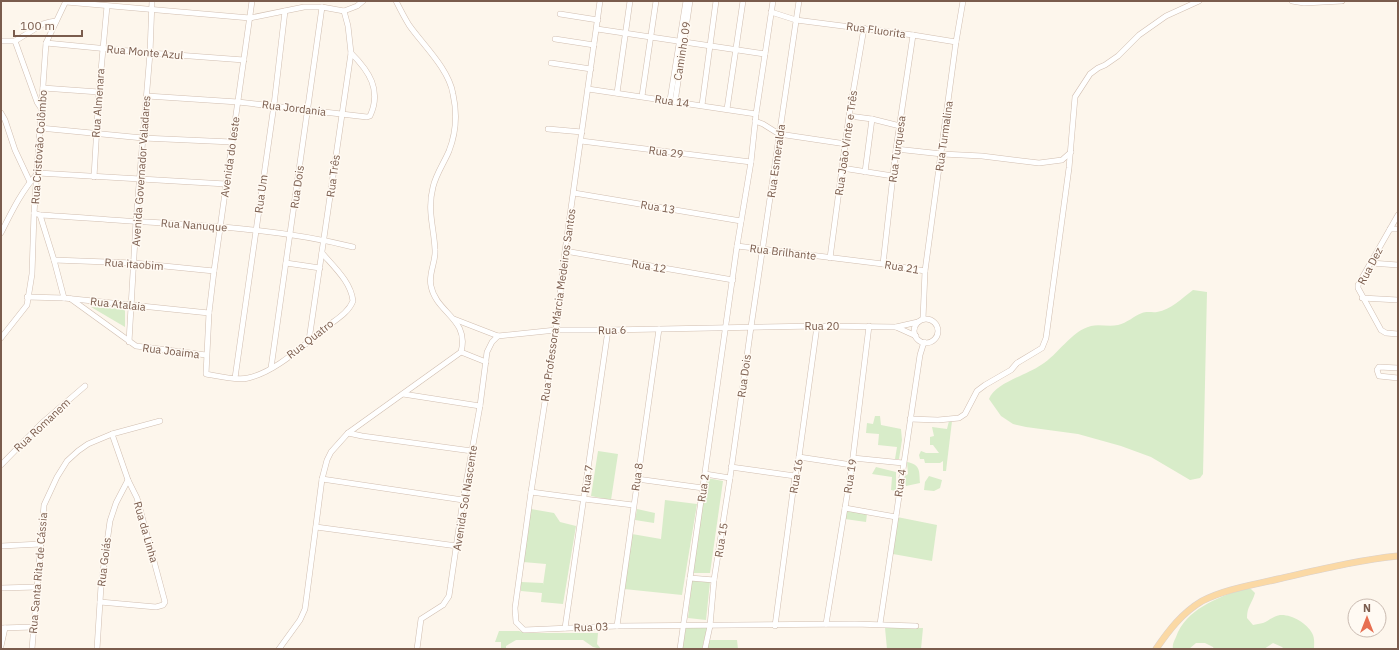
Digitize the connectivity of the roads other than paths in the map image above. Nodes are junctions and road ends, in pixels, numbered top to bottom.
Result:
1 (152, 1) edge
2 (252, 1) edge
3 (363, 1) edge
4 (396, 1) edge
5 (600, 1) edge
6 (630, 1) edge
7 (656, 1) edge
8 (686, 1) edge
9 (690, 1) edge
10 (716, 1) edge
11 (743, 1) edge
12 (773, 1) edge
13 (799, 1) edge
14 (963, 1) edge
15 (1199, 1) edge
16 (1292, 1) edge
17 (1342, 1) edge
18 (66, 2) edge
19 (107, 6) junction
20 (322, 7) junction
21 (152, 10) junction
22 (285, 11) junction
23 (344, 11) junction
24 (771, 12) junction
25 (560, 14) dead end
26 (250, 18) junction
27 (598, 20) junction
28 (796, 20) junction
29 (56, 21) junction
30 (864, 28) junction
31 (597, 29) junction
32 (626, 33) junction
33 (913, 35) junction
34 (652, 36) junction
35 (555, 39) dead end
36 (1, 41) edge
37 (15, 41) junction
38 (681, 41) junction
39 (956, 42) junction
40 (46, 43) junction
41 (594, 45) junction
42 (710, 46) junction
43 (102, 48) junction
44 (736, 50) junction
45 (150, 53) junction
46 (351, 53) junction
47 (765, 54) junction
48 (244, 60) junction
49 (551, 63) dead end
50 (591, 69) junction
51 (43, 88) junction
52 (588, 89) junction
53 (99, 92) junction
54 (618, 93) junction
55 (147, 96) junction
56 (642, 96) junction
57 (672, 101) junction
58 (238, 102) junction
59 (274, 105) junction
60 (702, 105) junction
61 (41, 109) junction
62 (308, 109) junction
63 (727, 109) junction
64 (1, 113) edge
65 (342, 114) junction
66 (756, 114) junction
67 (849, 116) junction
68 (872, 119) junction
69 (755, 121) junction
70 (900, 126) junction
71 (40, 128) junction
72 (548, 129) dead end
73 (582, 132) junction
74 (96, 134) junction
75 (779, 134) junction
76 (143, 138) junction
77 (581, 141) junction
78 (232, 142) junction
79 (846, 144) junction
80 (896, 149) junction
81 (1070, 152) junction
82 (942, 154) junction
83 (751, 162) junction
84 (842, 168) junction
85 (865, 172) junction
86 (38, 174) junction
87 (893, 176) junction
88 (94, 177) junction
89 (139, 180) junction
90 (30, 182) junction
91 (226, 184) junction
92 (574, 193) junction
93 (37, 214) junction
94 (1398, 215) edge
95 (136, 221) junction
96 (741, 221) junction
97 (220, 226) junction
98 (1390, 229) junction
99 (1398, 229) edge
100 (256, 230) junction
101 (1, 233) edge
102 (290, 234) junction
103 (324, 240) junction
104 (737, 246) junction
105 (353, 247) dead end
106 (763, 250) junction
107 (565, 251) junction
108 (322, 253) junction
109 (830, 258) junction
110 (54, 260) junction
111 (134, 263) junction
112 (1371, 263) junction
113 (286, 264) junction
114 (883, 264) junction
115 (1398, 265) edge
116 (320, 268) junction
117 (214, 271) junction
118 (925, 271) junction
119 (733, 280) junction
120 (28, 297) junction
121 (64, 298) junction
122 (1362, 298) junction
123 (71, 299) junction
124 (1398, 300) edge
125 (132, 305) junction
126 (209, 313) junction
127 (454, 319) junction
128 (752, 320) joint
129 (920, 321) junction
130 (817, 326) junction
131 (869, 326) junction
132 (896, 326) junction
133 (726, 327) junction
134 (751, 327) junction
135 (659, 329) junction
136 (556, 330) junction
137 (608, 330) junction
138 (1398, 334) edge
139 (498, 336) junction
140 (916, 336) junction
141 (1, 338) edge
142 (309, 340) junction
143 (129, 342) junction
144 (924, 342) junction
145 (461, 352) junction
146 (206, 355) junction
147 (486, 362) junction
148 (271, 368) junction
149 (1398, 368) edge
150 (206, 374) joint
151 (236, 378) junction
152 (1398, 378) edge
153 (85, 386) dead end
154 (404, 394) junction
155 (480, 406) junction
156 (910, 419) junction
157 (160, 422) dead end
158 (737, 431) joint
159 (348, 432) junction
160 (112, 434) junction
161 (472, 451) junction
162 (799, 457) junction
163 (853, 458) junction
164 (903, 463) junction
165 (1, 465) edge
166 (852, 465) junction
167 (731, 466) junction
168 (705, 474) junction
169 (795, 476) junction
170 (730, 478) junction
171 (322, 479) junction
172 (637, 479) junction
173 (128, 480) junction
174 (703, 488) junction
175 (531, 492) junction
176 (463, 500) junction
177 (584, 500) junction
178 (634, 505) junction
179 (845, 508) junction
180 (896, 517) junction
181 (316, 527) junction
182 (41, 544) junction
183 (1, 546) edge
184 (457, 546) junction
185 (1398, 556) edge
186 (690, 578) junction
187 (714, 580) junction
188 (37, 587) junction
189 (1, 588) edge
190 (100, 602) junction
191 (515, 608) joint
192 (826, 624) junction
193 (880, 624) junction
194 (617, 626) junction
195 (683, 626) junction
196 (710, 626) junction
197 (775, 626) junction
198 (916, 626) dead end
199 (3, 628) edge
200 (34, 628) junction
201 (565, 628) junction
202 (1, 646) edge
203 (32, 649) edge
204 (97, 649) edge
205 (278, 649) edge
206 (417, 649) edge
207 (680, 649) edge
208 (705, 649) edge
209 (1156, 649) edge

1 - 21 street, Avenida Governador Valadares
2 - 26 street, Avenida do leste
3 - 23 street
4 - 127 street
5 - 27 street, Rua Professora Márcia Medeiros Santos
6 - 32 street
7 - 34 street
8 - 38 street, Caminho 09
9 - 38 street, Caminho 09
10 - 42 street
11 - 44 street
12 - 24 street, Rua 2
13 - 28 street, Rua Esmeralda
14 - 39 street, Rua Turmalina
15 - 81 street
16 - 17 street
18 - 19 street
18 - 29 street, Rua Cristovão Colômbo
19 - 21 street
19 - 43 street, Rua Almenara
20 - 22 street
20 - 23 street
20 - 62 street, Rua Dois
21 - 26 street
21 - 45 street, Avenida Governador Valadares
22 - 26 street
22 - 59 street, Rua Um
23 - 46 street, Rua Três
24 - 28 street, Rua Fluorita
24 - 47 street, Rua 2
25 - 27 street
26 - 48 street, Avenida do leste
27 - 31 street, Rua Professora Márcia Medeiros Santos
28 - 30 street, Rua Fluorita
28 - 75 street, Rua Esmeralda
29 - 37 street
29 - 40 street, Rua Cristovão Colômbo
30 - 33 street, Rua Fluorita
30 - 67 street, Rua João Vinte e Três
31 - 32 street
31 - 41 street, Rua Professora Márcia Medeiros Santos
32 - 34 street
32 - 54 street
33 - 39 street, Rua Fluorita
33 - 70 street, Rua Turquesa
34 - 38 street
34 - 56 street
35 - 41 street
36 - 37 street
37 - 61 street
38 - 42 street
38 - 57 street, Caminho 09
39 - 82 street, Rua Turmalina
40 - 43 street, Rua Monte Azul
40 - 51 street, Rua Cristovão Colômbo
41 - 50 street, Rua Professora Márcia Medeiros Santos
42 - 44 street
42 - 60 street
43 - 45 street, Rua Monte Azul
43 - 53 street, Rua Almenara
44 - 47 street
44 - 63 street
45 - 48 street, Rua Monte Azul
45 - 55 street, Avenida Governador Valadares
46 - 65 street, Rua Três
46 - 65 street, Rua Jordania
47 - 66 street, Rua 2
48 - 58 street, Avenida do leste
49 - 50 street
50 - 52 street, Rua Professora Márcia Medeiros Santos
51 - 53 street
51 - 61 street, Rua Cristovão Colômbo
52 - 54 street, Rua 14
52 - 73 street, Rua Professora Márcia Medeiros Santos
53 - 74 street, Rua Almenara
54 - 56 street, Rua 14
55 - 58 street, Rua Jordania
55 - 76 street, Avenida Governador Valadares
56 - 57 street, Rua 14
57 - 60 street, Rua 14
58 - 59 street, Rua Jordania
58 - 78 street, Avenida do leste
59 - 62 street, Rua Jordania
59 - 100 street, Rua Um
60 - 63 street, Rua 14
61 - 71 street, Rua Cristovão Colômbo
62 - 65 street, Rua Jordania
62 - 102 street, Rua Dois
63 - 66 street, Rua 14
64 - 90 street
65 - 103 street, Rua Três
66 - 69 street, Rua 2
67 - 68 street
67 - 79 street, Rua João Vinte e Três
68 - 70 street
68 - 85 street
69 - 75 street
69 - 83 street, Rua 2
70 - 80 street, Rua Turquesa
71 - 74 street
71 - 86 street, Rua Cristovão Colômbo
72 - 73 street
73 - 77 street, Rua Professora Márcia Medeiros Santos
74 - 76 street
74 - 88 street, Rua Almenara
75 - 79 street
75 - 106 street, Rua Esmeralda
76 - 78 street
76 - 89 street, Avenida Governador Valadares
77 - 83 street, Rua 29
77 - 92 street, Rua Professora Márcia Medeiros Santos
78 - 91 street, Avenida do leste
79 - 84 street, Rua João Vinte e Três
80 - 82 street
80 - 87 street, Rua Turquesa
81 - 82 street
81 - 156 street
82 - 118 street, Rua Turmalina
83 - 96 street, Rua 2
84 - 85 street
84 - 109 street, Rua João Vinte e Três
85 - 87 street
86 - 88 street
86 - 90 street
86 - 93 street, Rua Cristovão Colômbo
87 - 114 street, Rua Turquesa
88 - 89 street
89 - 91 street
89 - 95 street, Avenida Governador Valadares
90 - 101 street
91 - 97 street, Avenida do leste
92 - 96 street, Rua 13
92 - 107 street, Rua Professora Márcia Medeiros Santos
93 - 95 street, Rua Nanuque
93 - 110 street
93 - 120 street, Rua Cristovão Colômbo
94 - 98 street, Rua Dez
95 - 97 street, Rua Nanuque
95 - 111 street, Avenida Governador Valadares
96 - 104 street, Rua 2
97 - 100 street, Rua Nanuque
97 - 117 street, Avenida do leste
98 - 99 street
98 - 112 street, Rua Dez
100 - 102 street, Rua Nanuque
100 - 151 street, Rua Um
102 - 103 street, Rua Nanuque
102 - 113 street, Rua Dois
103 - 105 street, Rua Nanuque
103 - 108 street, Rua Três
104 - 106 street, Rua Brilhante
104 - 119 street, Rua 2
106 - 109 street, Rua Brilhante
106 - 128 street, Rua Esmeralda
107 - 119 street, Rua 12
107 - 136 street, Rua Professora Márcia Medeiros Santos
108 - 116 street, Rua Três
108 - 142 street, Rua Quatro
109 - 114 street, Rua 21
110 - 111 street, Rua itaobim
110 - 121 street
111 - 117 street, Rua itaobim
111 - 125 street, Avenida Governador Valadares
112 - 115 street
112 - 122 street, Rua Dez
113 - 116 street
113 - 148 street, Rua Dois
114 - 118 street, Rua 21
116 - 142 street, Rua Três
117 - 126 street, Avenida do leste
118 - 129 street, Rua 21
119 - 133 street, Rua 2
120 - 121 street, Rua Atalaia
120 - 141 street, Rua Cristovão Colômbo
121 - 123 street, Rua Atalaia
122 - 124 street
122 - 138 street, Rua Dez
123 - 125 street, Rua Atalaia
123 - 143 street, Rua Joaima
125 - 126 street, Rua Atalaia
125 - 143 street, Avenida Governador Valadares
126 - 146 street, Avenida do leste
127 - 139 street
127 - 145 street
128 - 134 street, Rua Dois
129 - 132 street, Rua 20
129 - 140 street
129 - 144 street
130 - 131 street, Rua 20
130 - 134 street, Rua 20
130 - 162 street, Rua 16
131 - 132 street, Rua 20
131 - 163 street, Rua 19
132 - 140 street
133 - 134 street, Rua 20
133 - 135 street, Rua 6
133 - 168 street, Rua 2
134 - 158 street, Rua Dois
135 - 137 street, Rua 6
135 - 172 street, Rua 8
136 - 137 street, Rua 6
136 - 139 street, Rua 6
136 - 175 street, Rua Professora Márcia Medeiros Santos
137 - 177 street, Rua 7
139 - 147 street, Avenida Sol Nascente
140 - 144 street
142 - 148 street, Rua Quatro
143 - 146 street, Rua Joaima
144 - 156 street, Rua 4
145 - 147 street
145 - 154 street
146 - 150 street, Avenida do leste
147 - 155 street, Avenida Sol Nascente
148 - 151 street, Rua Quatro
149 - 152 street
150 - 151 street, Rua Quatro
153 - 165 street, Rua Romanem
154 - 155 street
154 - 159 street
155 - 161 street, Avenida Sol Nascente
156 - 164 street, Rua 4
157 - 160 street, Rua Santa Rita de Cássia
158 - 167 street, Rua 15
159 - 161 street
159 - 171 street
160 - 173 street, Rua da Linha
160 - 182 street, Rua Santa Rita de Cássia
161 - 176 street, Avenida Sol Nascente
162 - 166 street
162 - 169 street, Rua 16
163 - 164 street
163 - 166 street, Rua 19
164 - 180 street, Rua 4
166 - 179 street, Rua 19
167 - 169 street
167 - 170 street, Rua 15
168 - 170 street
168 - 174 street, Rua 2
169 - 197 street, Rua 16
170 - 187 street, Rua 15
171 - 176 street
171 - 181 street
172 - 174 street
172 - 178 street, Rua 8
173 - 190 street, Rua Goiás
173 - 190 street, Rua da Linha
174 - 186 street, Rua 2
175 - 177 street
175 - 191 street, Rua Professora Márcia Medeiros Santos
176 - 184 street, Avenida Sol Nascente
177 - 178 street
177 - 201 street, Rua 7
178 - 194 street, Rua 8
179 - 180 street
179 - 192 street, Rua 19
180 - 193 street, Rua 4
181 - 184 street
181 - 205 street
182 - 183 street
182 - 188 street, Rua Santa Rita de Cássia
184 - 206 street, Avenida Sol Nascente
185 - 209 main road
186 - 187 street
186 - 195 street, Rua 2
187 - 196 street, Rua 15
188 - 189 street
188 - 200 street, Rua Santa Rita de Cássia
190 - 204 street, Rua Goiás
191 - 201 street, Rua 03
192 - 193 street
192 - 197 street
193 - 198 street
194 - 195 street, Rua 03
194 - 201 street, Rua 03
195 - 196 street
195 - 207 street, Rua 2
196 - 197 street
196 - 208 street, Rua 15
199 - 200 street
199 - 202 street
200 - 203 street, Rua Santa Rita de Cássia

